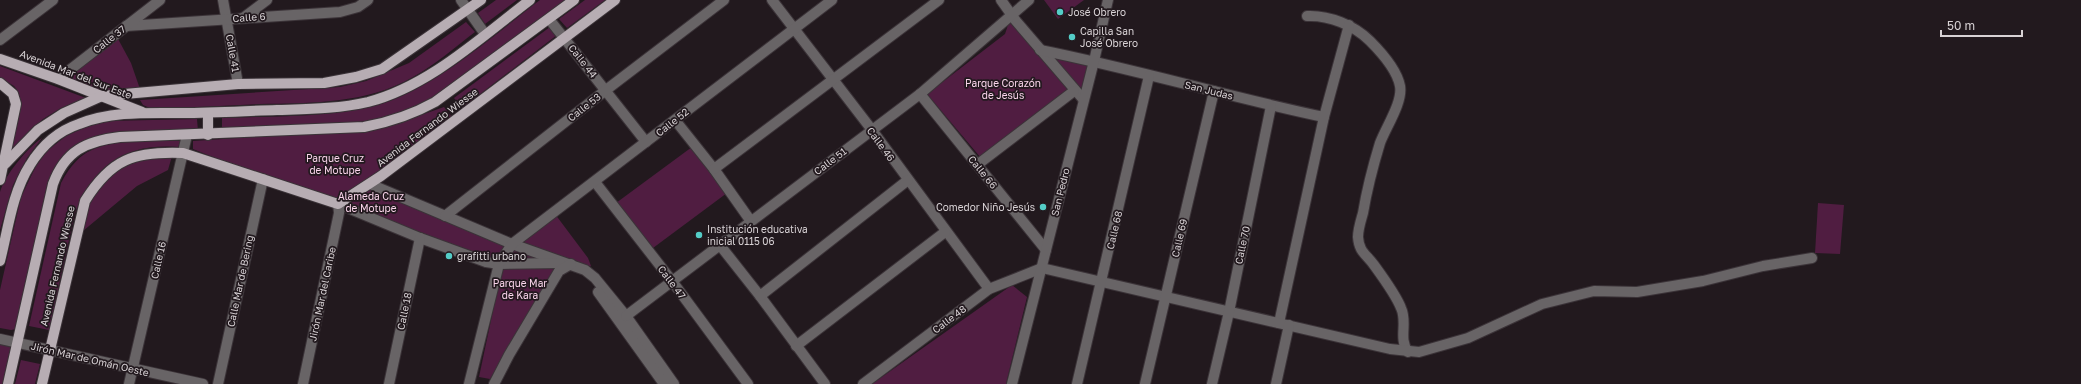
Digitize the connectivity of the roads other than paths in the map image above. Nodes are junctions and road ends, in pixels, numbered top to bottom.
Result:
1 (53, 0) edge
2 (160, 0) edge
3 (223, 0) edge
4 (267, 0) edge
5 (368, 0) edge
6 (461, 0) edge
7 (481, 0) edge
8 (530, 0) edge
9 (574, 0) edge
10 (615, 0) edge
11 (724, 0) edge
12 (772, 0) edge
13 (832, 0) edge
14 (939, 0) edge
15 (1001, 0) edge
16 (1029, 0) edge
17 (1108, 0) edge
18 (468, 10) junction
19 (1011, 14) junction
20 (1307, 16) dead end
21 (243, 18) junction
22 (227, 19) junction
23 (549, 19) junction
24 (1349, 25) junction
25 (126, 26) junction
26 (794, 29) junction
27 (485, 34) junction
28 (565, 38) junction
29 (0, 40) edge
30 (1040, 50) junction
31 (0, 59) edge
32 (1094, 61) junction
33 (1149, 76) junction
34 (58, 79) junction
35 (833, 79) junction
36 (0, 83) edge
37 (238, 84) junction
38 (606, 90) junction
39 (1074, 91) junction
40 (1214, 91) junction
41 (920, 94) junction
42 (102, 96) junction
43 (1083, 100) junction
44 (1271, 106) junction
45 (143, 113) junction
46 (208, 113) junction
47 (1324, 117) junction
48 (675, 120) junction
49 (872, 130) junction
50 (187, 135) junction
51 (208, 135) junction
52 (646, 142) junction
53 (183, 153) junction
54 (5, 164) junction
55 (978, 165) junction
56 (714, 169) junction
57 (263, 179) junction
58 (0, 180) edge
59 (908, 180) junction
60 (595, 182) junction
61 (370, 184) junction
62 (338, 204) junction
63 (445, 216) junction
64 (750, 220) junction
65 (945, 232) junction
66 (420, 238) junction
67 (512, 244) junction
68 (719, 244) junction
69 (1046, 250) junction
70 (1812, 258) dead end
71 (0, 261) edge
72 (499, 264) junction
73 (571, 264) junction
74 (1042, 268) junction
75 (585, 270) junction
76 (672, 281) junction
77 (1101, 284) junction
78 (989, 289) junction
79 (760, 296) junction
80 (1165, 298) junction
81 (1229, 312) junction
82 (626, 316) junction
83 (1284, 324) junction
84 (0, 338) edge
85 (18, 343) junction
86 (796, 346) junction
87 (50, 350) junction
88 (1408, 352) junction
89 (133, 368) junction
90 (8, 384) edge
91 (42, 384) edge
92 (129, 384) edge
93 (203, 384) edge
94 (218, 384) edge
95 (303, 384) edge
96 (389, 384) edge
97 (469, 384) edge
98 (494, 384) edge
99 (664, 384) edge
100 (674, 384) edge
101 (748, 384) edge
102 (824, 384) edge
103 (863, 384) edge
104 (1012, 384) edge
105 (1077, 384) edge
106 (1145, 384) edge
107 (1212, 384) edge
108 (1276, 384) edge

1 - 29 street
2 - 25 street, Calle 37
3 - 22 street, Calle 41
4 - 21 street
5 - 21 street, Calle 6
6 - 18 street
7 - 18 main road
8 - 27 main road
9 - 23 main road, Avenida Fernando Wiesse
10 - 28 main road, Avenida Fernando Wiesse
11 - 38 street, Calle 53
12 - 26 street, Calle 46
13 - 26 street, Calle 52
14 - 35 street
15 - 19 street
16 - 19 street, Calle 51
17 - 32 street, San Pedro
18 - 27 street
18 - 37 main road
19 - 30 street
19 - 41 street, Calle 51
20 - 24 street
21 - 22 street, Calle 6
22 - 25 street, Calle 6
22 - 37 street, Calle 41
23 - 28 street, Calle 44
23 - 51 main road, Avenida Fernando Wiesse
24 - 47 street
24 - 88 street
25 - 34 street, Calle 37
26 - 35 street, Calle 46
26 - 48 street, Calle 52
27 - 46 main road
28 - 38 street, Calle 44
28 - 61 main road, Avenida Fernando Wiesse
30 - 32 street, San Judas
30 - 39 street
31 - 34 main road, Avenida Mar del Sur Este
32 - 33 street, San Judas
32 - 43 street, San Pedro
33 - 40 street, San Judas
33 - 77 street, Calle 68
34 - 42 main road, Avenida Mar del Sur Este
35 - 49 street, Calle 46
35 - 56 street
36 - 54 main road
37 - 42 main road
38 - 52 street, Calle 44
38 - 63 street, Calle 53
39 - 43 street
39 - 55 street
40 - 44 street, San Judas
40 - 80 street, Calle 69
41 - 49 street, Calle 51
41 - 55 street, Calle 66
42 - 45 main road, Avenida Mar del Sur Este
42 - 54 main road
43 - 69 street, San Pedro
44 - 47 street, San Judas
44 - 81 street, Calle 70
45 - 46 main road
45 - 71 main road
46 - 51 main road
47 - 83 street
48 - 52 street, Calle 52
48 - 56 street
49 - 59 street, Calle 46
49 - 64 street, Calle 51
50 - 51 main road, Avenida Fernando Wiesse
50 - 53 street, Calle 16
50 - 85 main road, Avenida Fernando Wiesse
52 - 60 street, Calle 52
53 - 57 main road, Avenida Fernando Wiesse
53 - 87 main road, Avenida Fernando Wiesse
53 - 89 street, Calle 16
54 - 58 main road
55 - 69 street, Calle 66
56 - 64 street
57 - 62 main road, Avenida Fernando Wiesse
57 - 94 street, Calle Mar de Bering
59 - 65 street, Calle 46
59 - 79 street
60 - 67 street, Calle 52
60 - 76 street, Calle 47
61 - 62 main road, Avenida Fernando Wiesse
61 - 63 street
62 - 66 street
62 - 95 street, Jirón Mar del Caribe
63 - 67 street
64 - 68 street, Calle 51
65 - 78 street, Calle 46
65 - 86 street
66 - 72 street
66 - 96 street, Calle 18
67 - 72 street
67 - 73 street
68 - 76 street, Calle 51
68 - 79 street
69 - 74 street, San Pedro
70 - 88 street
72 - 73 street
72 - 97 street
73 - 75 street
73 - 98 street
74 - 77 street
74 - 78 street, Calle 48
74 - 104 street, San Pedro
75 - 82 street
75 - 99 street
76 - 82 street, Calle 51
76 - 101 street, Calle 47
77 - 80 street
77 - 105 street, Calle 68
78 - 103 street, Calle 48
79 - 86 street
80 - 81 street
80 - 106 street, Calle 69
81 - 83 street
81 - 107 street, Calle 70
82 - 100 street
83 - 88 street
83 - 108 street
84 - 85 street, Jirón Mar de Omán Oeste
85 - 87 street, Jirón Mar de Omán Oeste
85 - 90 main road, Avenida Fernando Wiesse
86 - 102 street
87 - 89 street, Jirón Mar de Omán Oeste
87 - 91 main road, Avenida Fernando Wiesse
89 - 92 street, Calle 16
89 - 93 street, Jirón Mar de Omán Oeste

